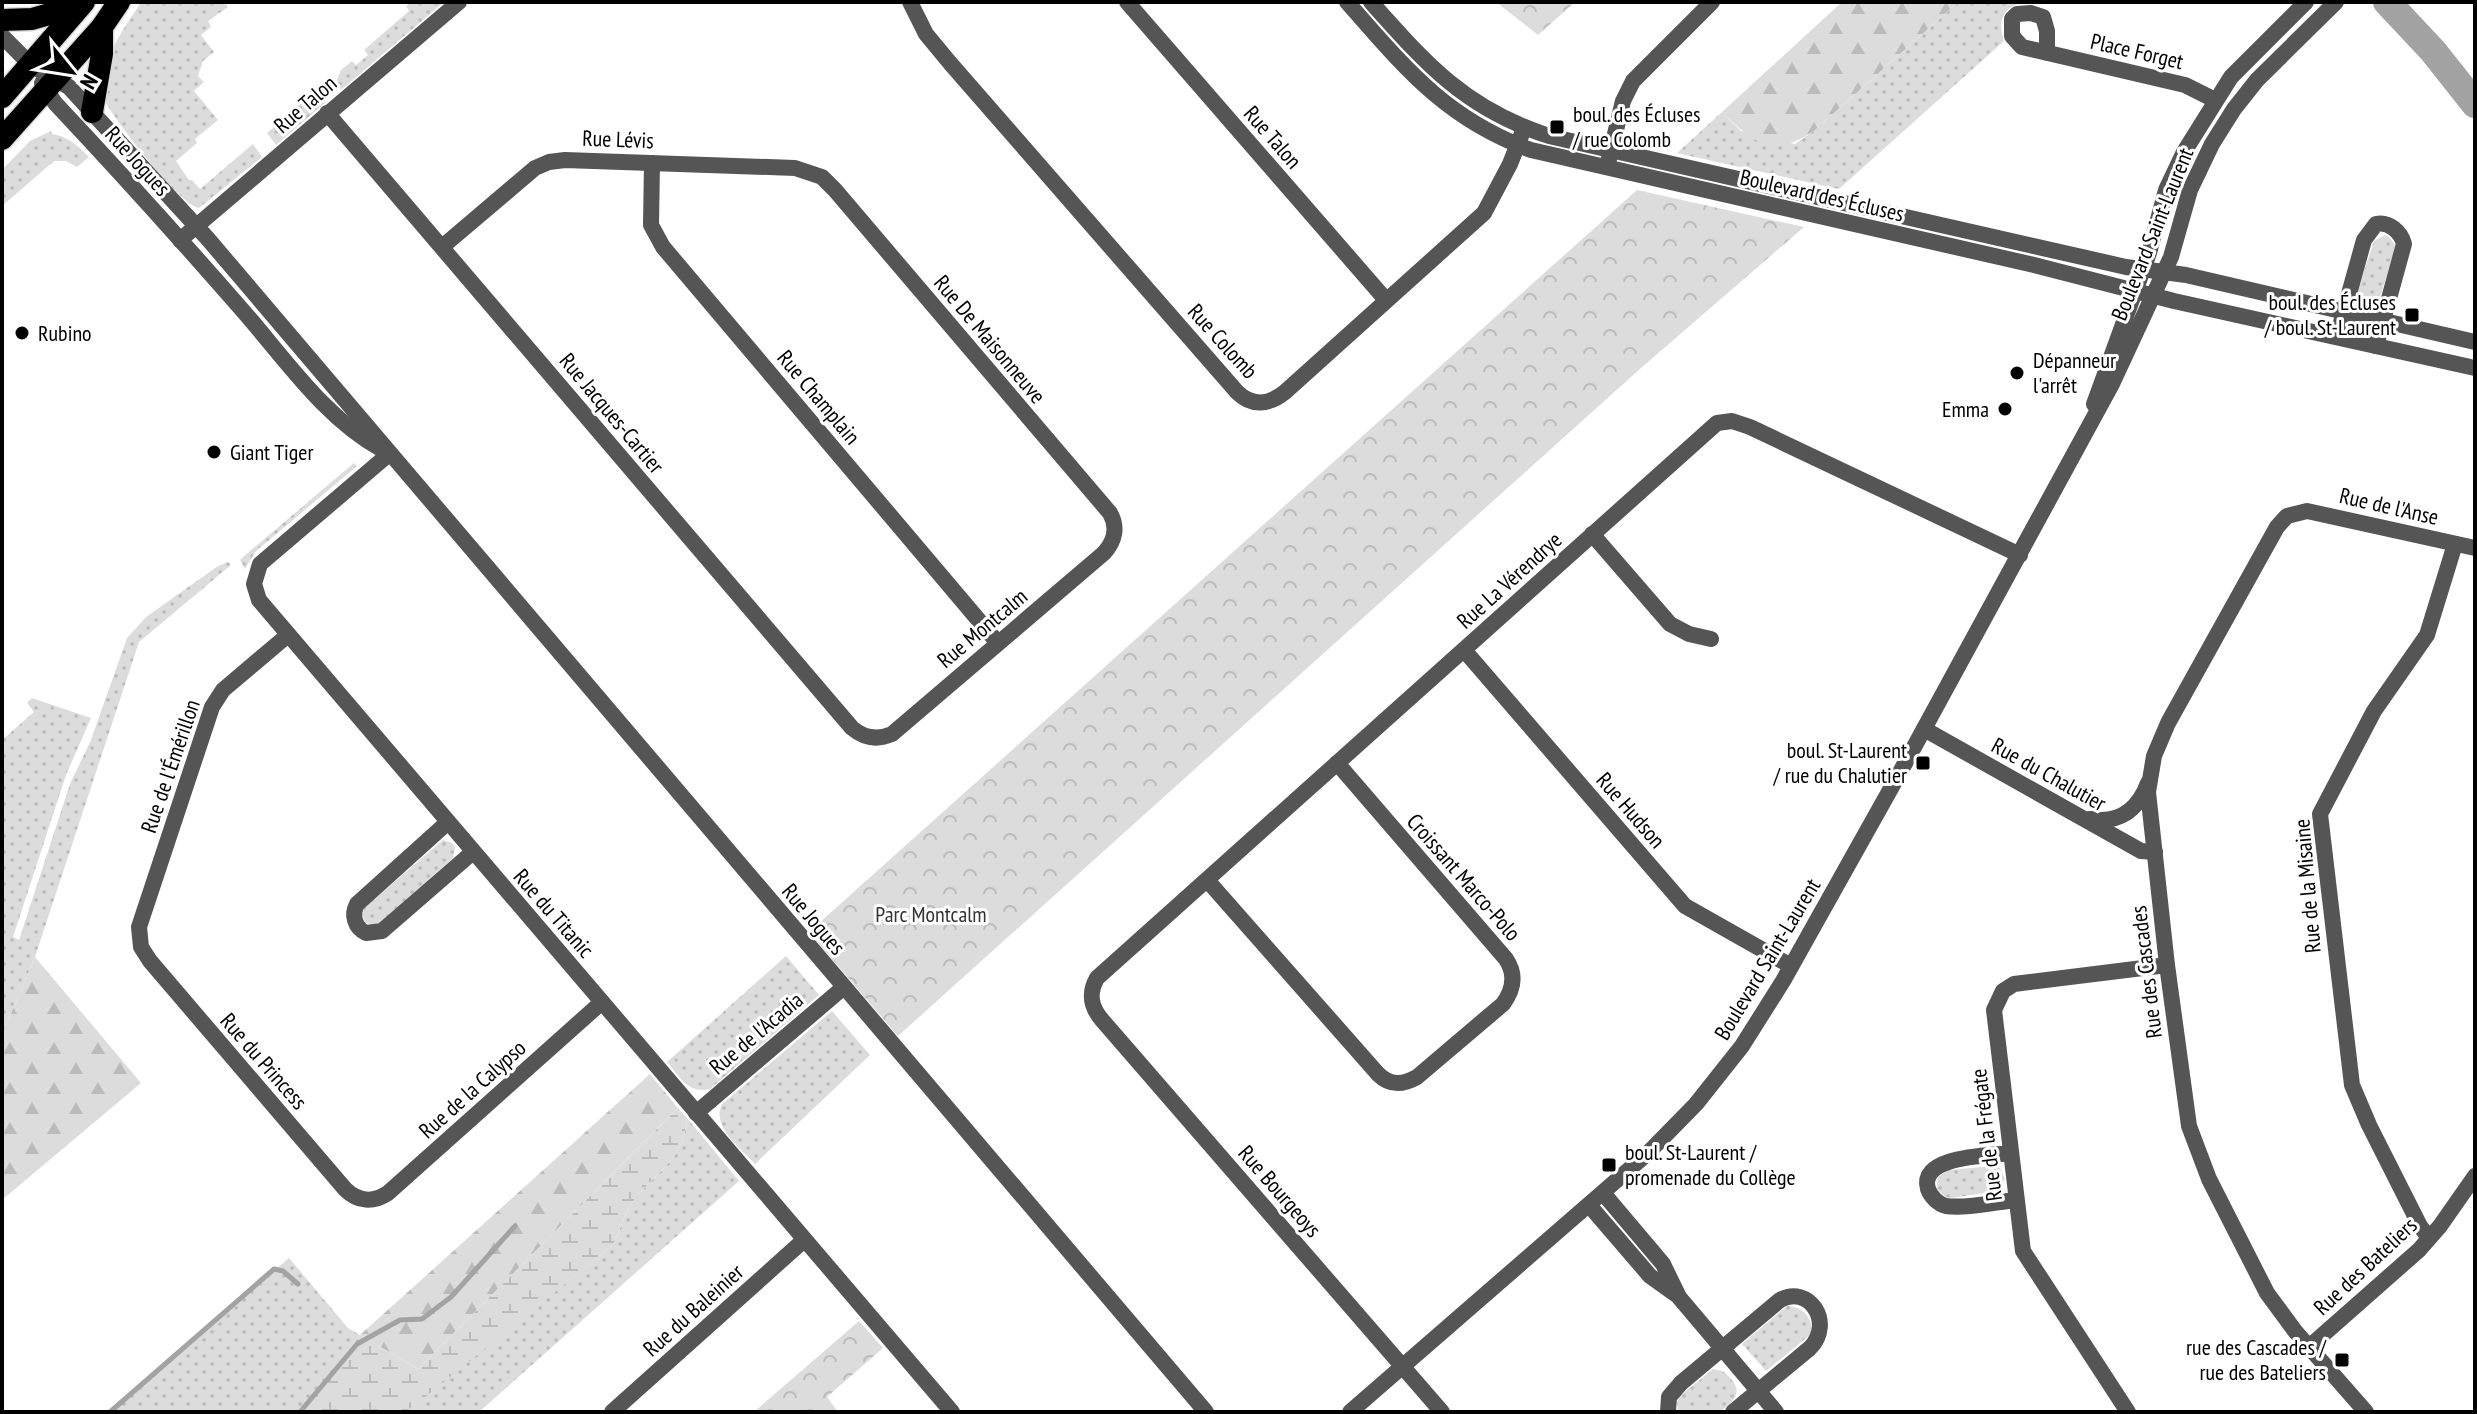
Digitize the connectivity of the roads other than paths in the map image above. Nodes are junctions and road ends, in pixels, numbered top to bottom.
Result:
1 (119, 2) edge
2 (459, 2) edge
3 (910, 2) edge
4 (1127, 2) edge
5 (1347, 2) edge
6 (1371, 2) edge
7 (1712, 2) edge
8 (2306, 2) edge
9 (2336, 2) edge
10 (82, 4) edge
11 (2, 20) edge
12 (102, 27) junction
13 (2, 36) edge
14 (2047, 53) dead end
15 (31, 65) junction
16 (52, 86) junction
17 (2, 97) edge
18 (2215, 100) junction
19 (92, 112) junction
20 (327, 113) junction
21 (1524, 128) junction
22 (2, 139) edge
23 (1518, 145) junction
24 (1611, 151) junction
25 (652, 163) junction
26 (1606, 169) junction
27 (822, 177) joint
28 (196, 226) junction
29 (180, 240) junction
30 (442, 247) junction
31 (2143, 269) junction
32 (2164, 272) junction
33 (2136, 290) junction
34 (2153, 295) junction
35 (1386, 300) junction
36 (2344, 312) junction
37 (2382, 322) junction
38 (2337, 337) junction
39 (2475, 342) edge
40 (2376, 346) junction
41 (2475, 368) edge
42 (2089, 424) junction
43 (389, 454) junction
44 (2293, 513) joint
45 (1114, 534) joint
46 (1592, 534) junction
47 (2455, 544) junction
48 (2475, 548) edge
49 (2020, 555) junction
50 (288, 635) junction
51 (1711, 639) dead end
52 (998, 643) junction
53 (1464, 650) junction
54 (1924, 729) junction
55 (867, 737) joint
56 (1337, 763) junction
57 (2148, 781) junction
58 (2082, 817) junction
59 (448, 822) junction
60 (473, 852) junction
61 (2155, 852) junction
62 (1207, 880) junction
63 (139, 940) joint
64 (2167, 965) junction
65 (1791, 966) junction
66 (844, 987) junction
67 (1091, 997) joint
68 (602, 1002) junction
69 (696, 1113) junction
70 (2011, 1153) junction
71 (2475, 1176) edge
72 (1603, 1193) junction
73 (366, 1200) joint
74 (2016, 1200) junction
75 (1589, 1205) junction
76 (2429, 1238) junction
77 (803, 1241) junction
78 (1678, 1296) junction
79 (2309, 1347) junction
80 (1722, 1348) junction
81 (1403, 1367) junction
82 (1758, 1391) junction
83 (612, 1412) edge
84 (952, 1412) edge
85 (1206, 1412) edge
86 (1350, 1412) edge
87 (1442, 1412) edge
88 (1668, 1412) edge
89 (1733, 1412) edge
90 (1776, 1412) edge
91 (2128, 1412) edge
92 (2366, 1412) edge

1 - 12 highway
2 - 20 street, Rue Talon
3 - 35 street, Rue Colomb
4 - 35 street, Rue Talon
5 - 23 street, Boulevard des Écluses
6 - 21 street, Boulevard des Écluses
7 - 24 street
8 - 18 street, Boulevard Saint-Laurent
9 - 32 street, Boulevard Saint-Laurent
10 - 11 highway
10 - 15 highway
12 - 16 highway
12 - 19 highway
13 - 15 street, Rue Jogues
14 - 18 street, Place Forget
15 - 16 street, Rue Jogues
15 - 17 highway
16 - 19 street, Rue Jogues
16 - 22 highway
16 - 29 street, Rue Jogues
18 - 31 street, Boulevard Saint-Laurent
19 - 28 street, Rue Jogues
20 - 28 street, Rue Talon
20 - 30 street, Rue Jacques-Cartier
21 - 23 street, Rue Colomb
21 - 24 street, Boulevard des Écluses
23 - 26 street, Boulevard des Écluses
23 - 35 street, Rue Colomb
24 - 26 street
24 - 31 street, Boulevard des Écluses
25 - 27 street, Rue Lévis
25 - 30 street, Rue Lévis
25 - 52 street, Rue Champlain
26 - 33 street, Boulevard des Écluses
27 - 45 street, Rue De Maisonneuve
28 - 29 street, Rue Talon
28 - 43 street, Rue Jogues
29 - 43 street, Rue Jogues
30 - 55 street, Rue Jacques-Cartier
31 - 32 street, Boulevard des Écluses
31 - 33 street, Boulevard Saint-Laurent
32 - 34 street, Boulevard Saint-Laurent
32 - 36 street, Boulevard des Écluses
33 - 34 street, Boulevard des Écluses
33 - 42 street, Boulevard Saint-Laurent
34 - 38 street, Boulevard des Écluses
34 - 42 street, Boulevard Saint-Laurent
36 - 37 street, Boulevard des Écluses
36 - 37 street
36 - 38 street
37 - 39 street, Boulevard des Écluses
37 - 40 street
38 - 40 street, Boulevard des Écluses
40 - 41 street, Boulevard des Écluses
42 - 49 street, Boulevard Saint-Laurent
43 - 50 street, Rue du Titanic
43 - 66 street, Rue Jogues
44 - 47 street, Rue de l'Anse
44 - 57 street, Rue des Cascades
45 - 52 street, Rue Montcalm
46 - 49 street, Rue La Vérendrye
46 - 51 street
46 - 53 street, Rue La Vérendrye
47 - 48 street, Rue de l'Anse
47 - 76 street, Rue de la Misaine
49 - 54 street, Boulevard Saint-Laurent
50 - 59 street, Rue du Titanic
50 - 63 street, Rue de l'Émérillon
52 - 55 street, Rue Montcalm
53 - 56 street, Rue La Vérendrye
53 - 65 street, Rue Hudson
54 - 58 street, Rue du Chalutier
54 - 65 street, Boulevard Saint-Laurent
56 - 62 street, Rue La Vérendrye
56 - 62 street, Croissant Marco-Polo
57 - 58 street
57 - 61 street, Rue des Cascades
58 - 61 street, Rue du Chalutier
59 - 60 street, Rue du Titanic
59 - 60 street
60 - 68 street, Rue du Titanic
61 - 64 street, Rue des Cascades
62 - 67 street, Rue La Vérendrye
63 - 73 street, Rue du Princess
64 - 70 street, Rue de la Frégate
64 - 79 street, Rue des Cascades
65 - 72 street, Boulevard Saint-Laurent
66 - 69 street, Rue de l'Acadia
66 - 85 street, Rue Jogues
67 - 81 street, Rue Bourgeoys
68 - 69 street, Rue du Titanic
68 - 73 street, Rue de la Calypso
69 - 77 street, Rue du Titanic
70 - 74 street, Rue de la Frégate
70 - 74 street
71 - 76 street, Rue des Bateliers
72 - 75 street, Boulevard Saint-Laurent
72 - 78 street
74 - 91 street, Rue de la Frégate
75 - 78 street
75 - 81 street, Boulevard Saint-Laurent
76 - 79 street, Rue des Bateliers
77 - 83 street, Rue du Baleinier
77 - 84 street, Rue du Titanic
78 - 80 street
79 - 92 street, Rue des Cascades
80 - 82 street
80 - 82 street
80 - 88 street
81 - 86 street, Boulevard Saint-Laurent
81 - 87 street, Rue Bourgeoys
82 - 89 street
82 - 90 street

